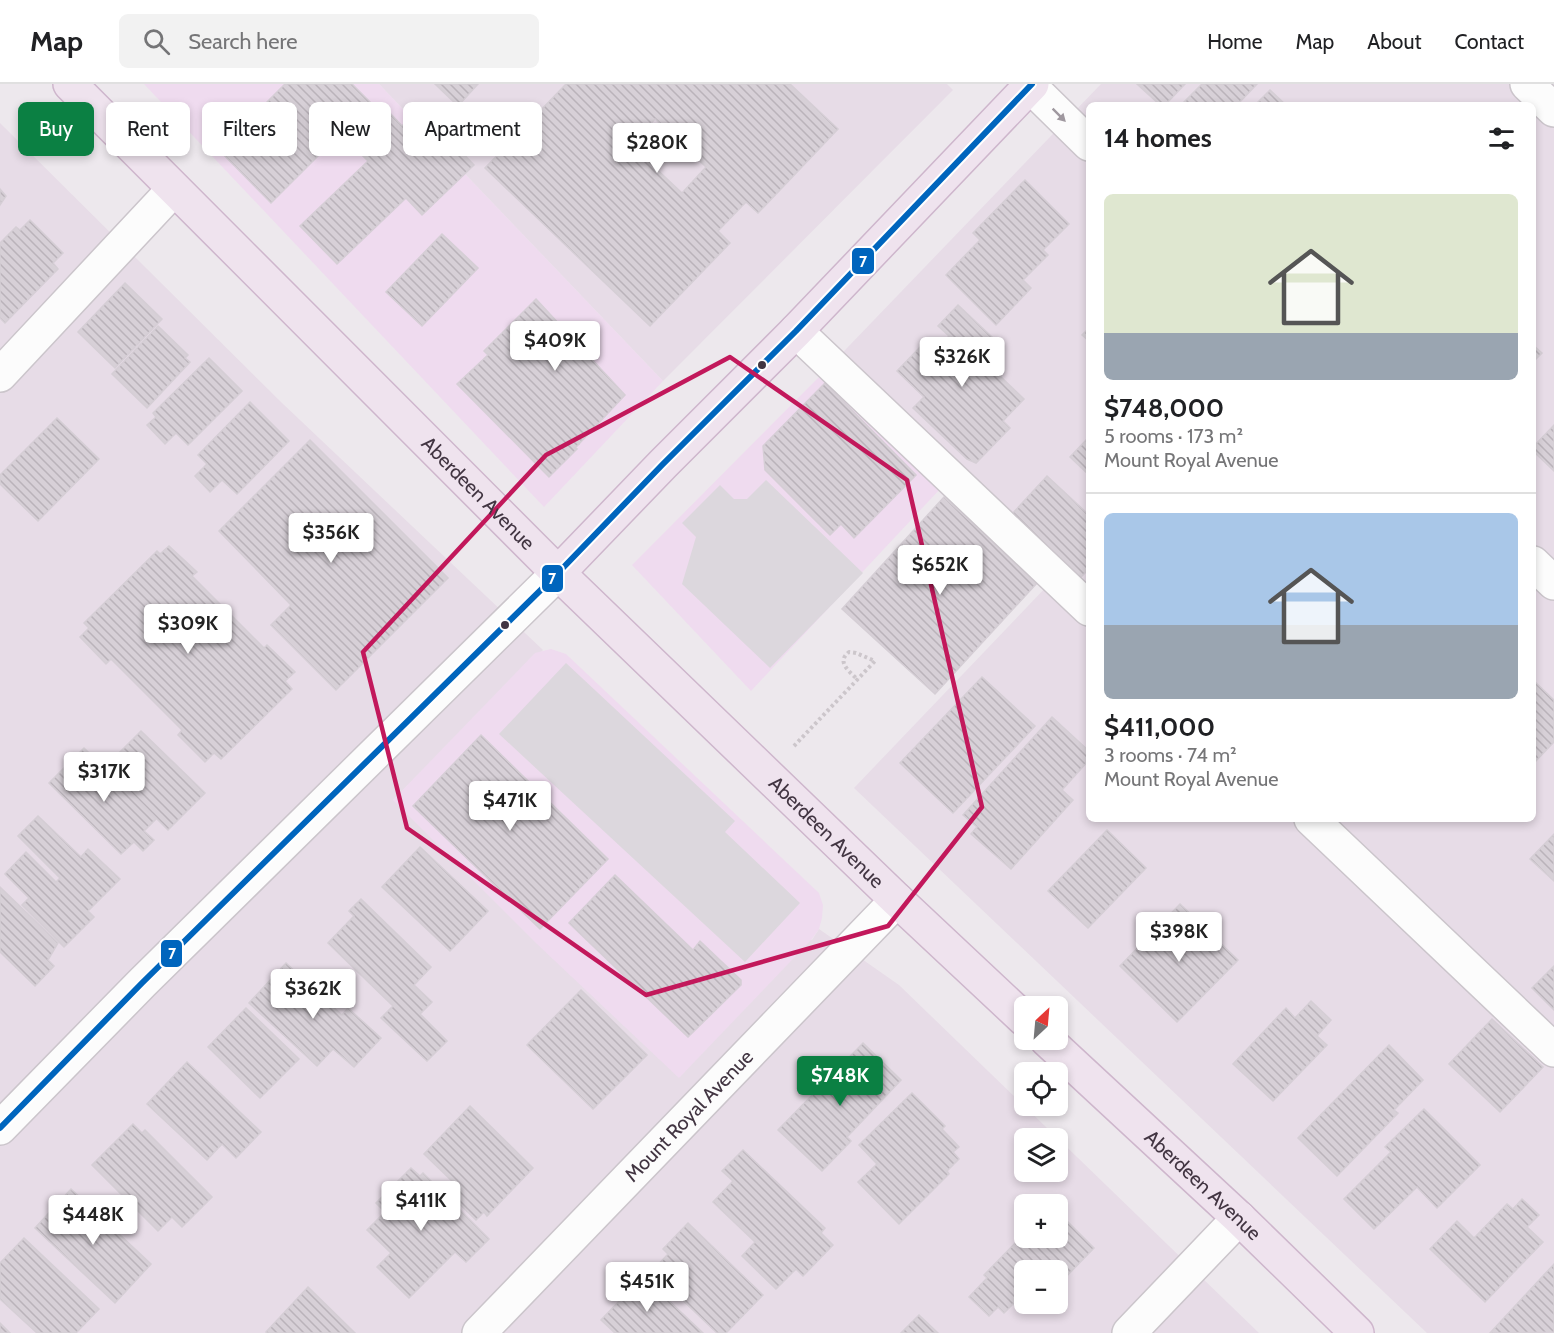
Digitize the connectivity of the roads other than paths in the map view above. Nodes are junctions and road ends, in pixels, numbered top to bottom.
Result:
1 (70, 84) edge
2 (1527, 84) edge
3 (1031, 85) edge
4 (1554, 110) edge
5 (1086, 141) edge
6 (174, 189) junction
7 (796, 331) junction
8 (0, 375) edge
9 (1536, 566) edge
10 (558, 573) junction
11 (1554, 583) edge
12 (1086, 606) edge
13 (1314, 822) edge
14 (897, 900) junction
15 (1014, 1009) edge
16 (1058, 1050) edge
17 (1554, 1050) edge
18 (0, 1128) edge
19 (1239, 1218) junction
20 (479, 1333) edge
21 (1129, 1333) edge
22 (1357, 1333) edge

1 - 6 main road, Aberdeen Avenue
2 - 4 street
3 -> 5 street
3 - 7 main road
6 - 8 street
6 - 10 main road, Aberdeen Avenue
7 - 10 main road
7 - 12 street
9 - 11 street
10 - 14 main road, Aberdeen Avenue
10 - 18 street
13 - 17 street
14 - 15 main road, Aberdeen Avenue
14 - 20 street, Mount Royal Avenue
16 - 19 main road, Aberdeen Avenue
19 - 21 street
19 - 22 main road, Aberdeen Avenue

